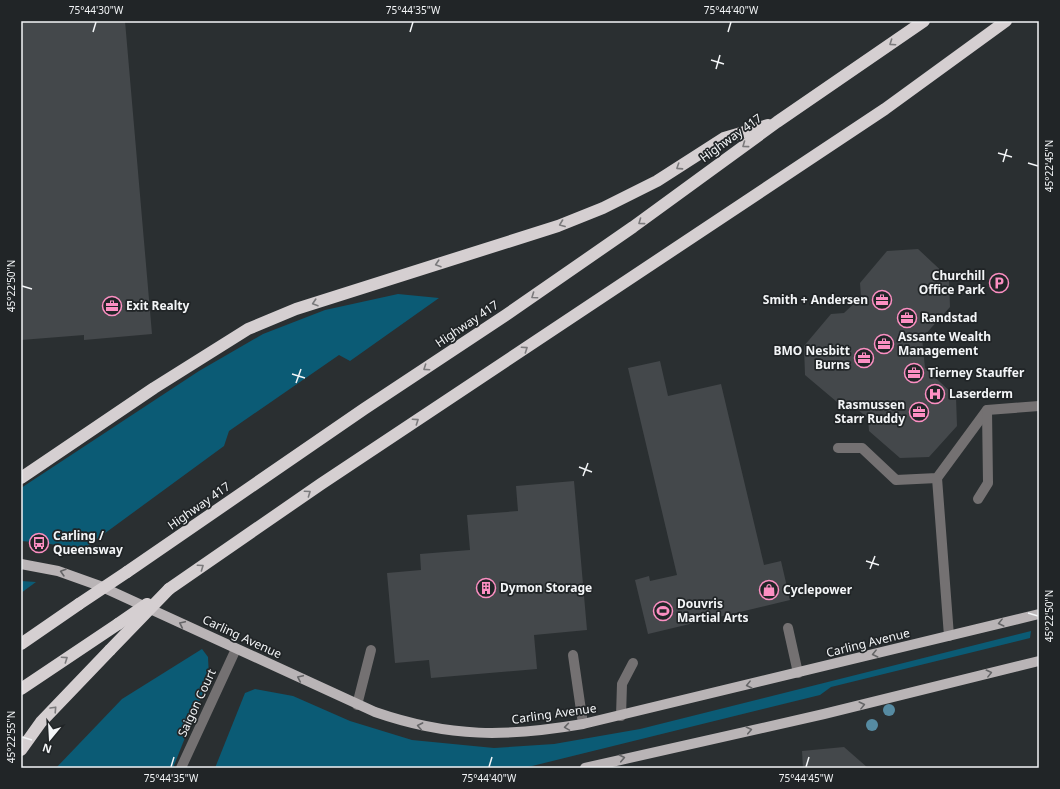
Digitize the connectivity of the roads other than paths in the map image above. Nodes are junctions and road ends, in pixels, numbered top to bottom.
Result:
1 (924, 21) edge
2 (1006, 21) edge
3 (777, 122) junction
4 (1039, 406) edge
5 (987, 410) junction
6 (838, 448) dead end
7 (21, 478) edge
8 (937, 478) junction
9 (978, 499) dead end
10 (21, 564) edge
11 (169, 589) junction
12 (1039, 614) edge
13 (788, 628) dead end
14 (949, 636) junction
15 (21, 644) edge
16 (236, 649) junction
17 (371, 650) dead end
18 (573, 655) dead end
19 (1039, 661) edge
20 (633, 663) dead end
21 (798, 673) junction
22 (21, 689) edge
23 (357, 705) junction
24 (621, 716) junction
25 (583, 724) junction
26 (21, 750) edge
27 (182, 768) edge
28 (584, 768) edge

1 -> 3 highway, Highway 417
11 -> 2 highway
3 -> 7 highway
3 -> 15 highway, Highway 417, bridge
4 - 5 street
5 - 8 street
5 - 9 street
6 - 8 street
8 - 14 street
16 -> 10 main road, Carling Avenue
22 -> 11 highway, bridge
26 -> 11 highway, bridge
12 -> 14 main road, Carling Avenue
13 - 21 street
14 -> 21 main road, Carling Avenue
23 -> 16 main road, Carling Avenue
16 - 27 street, Saigon Court
17 - 23 street
18 - 25 street
28 -> 19 main road
20 - 24 street
21 -> 24 main road, Carling Avenue
25 -> 23 main road, Carling Avenue
24 - 25 main road, Carling Avenue

